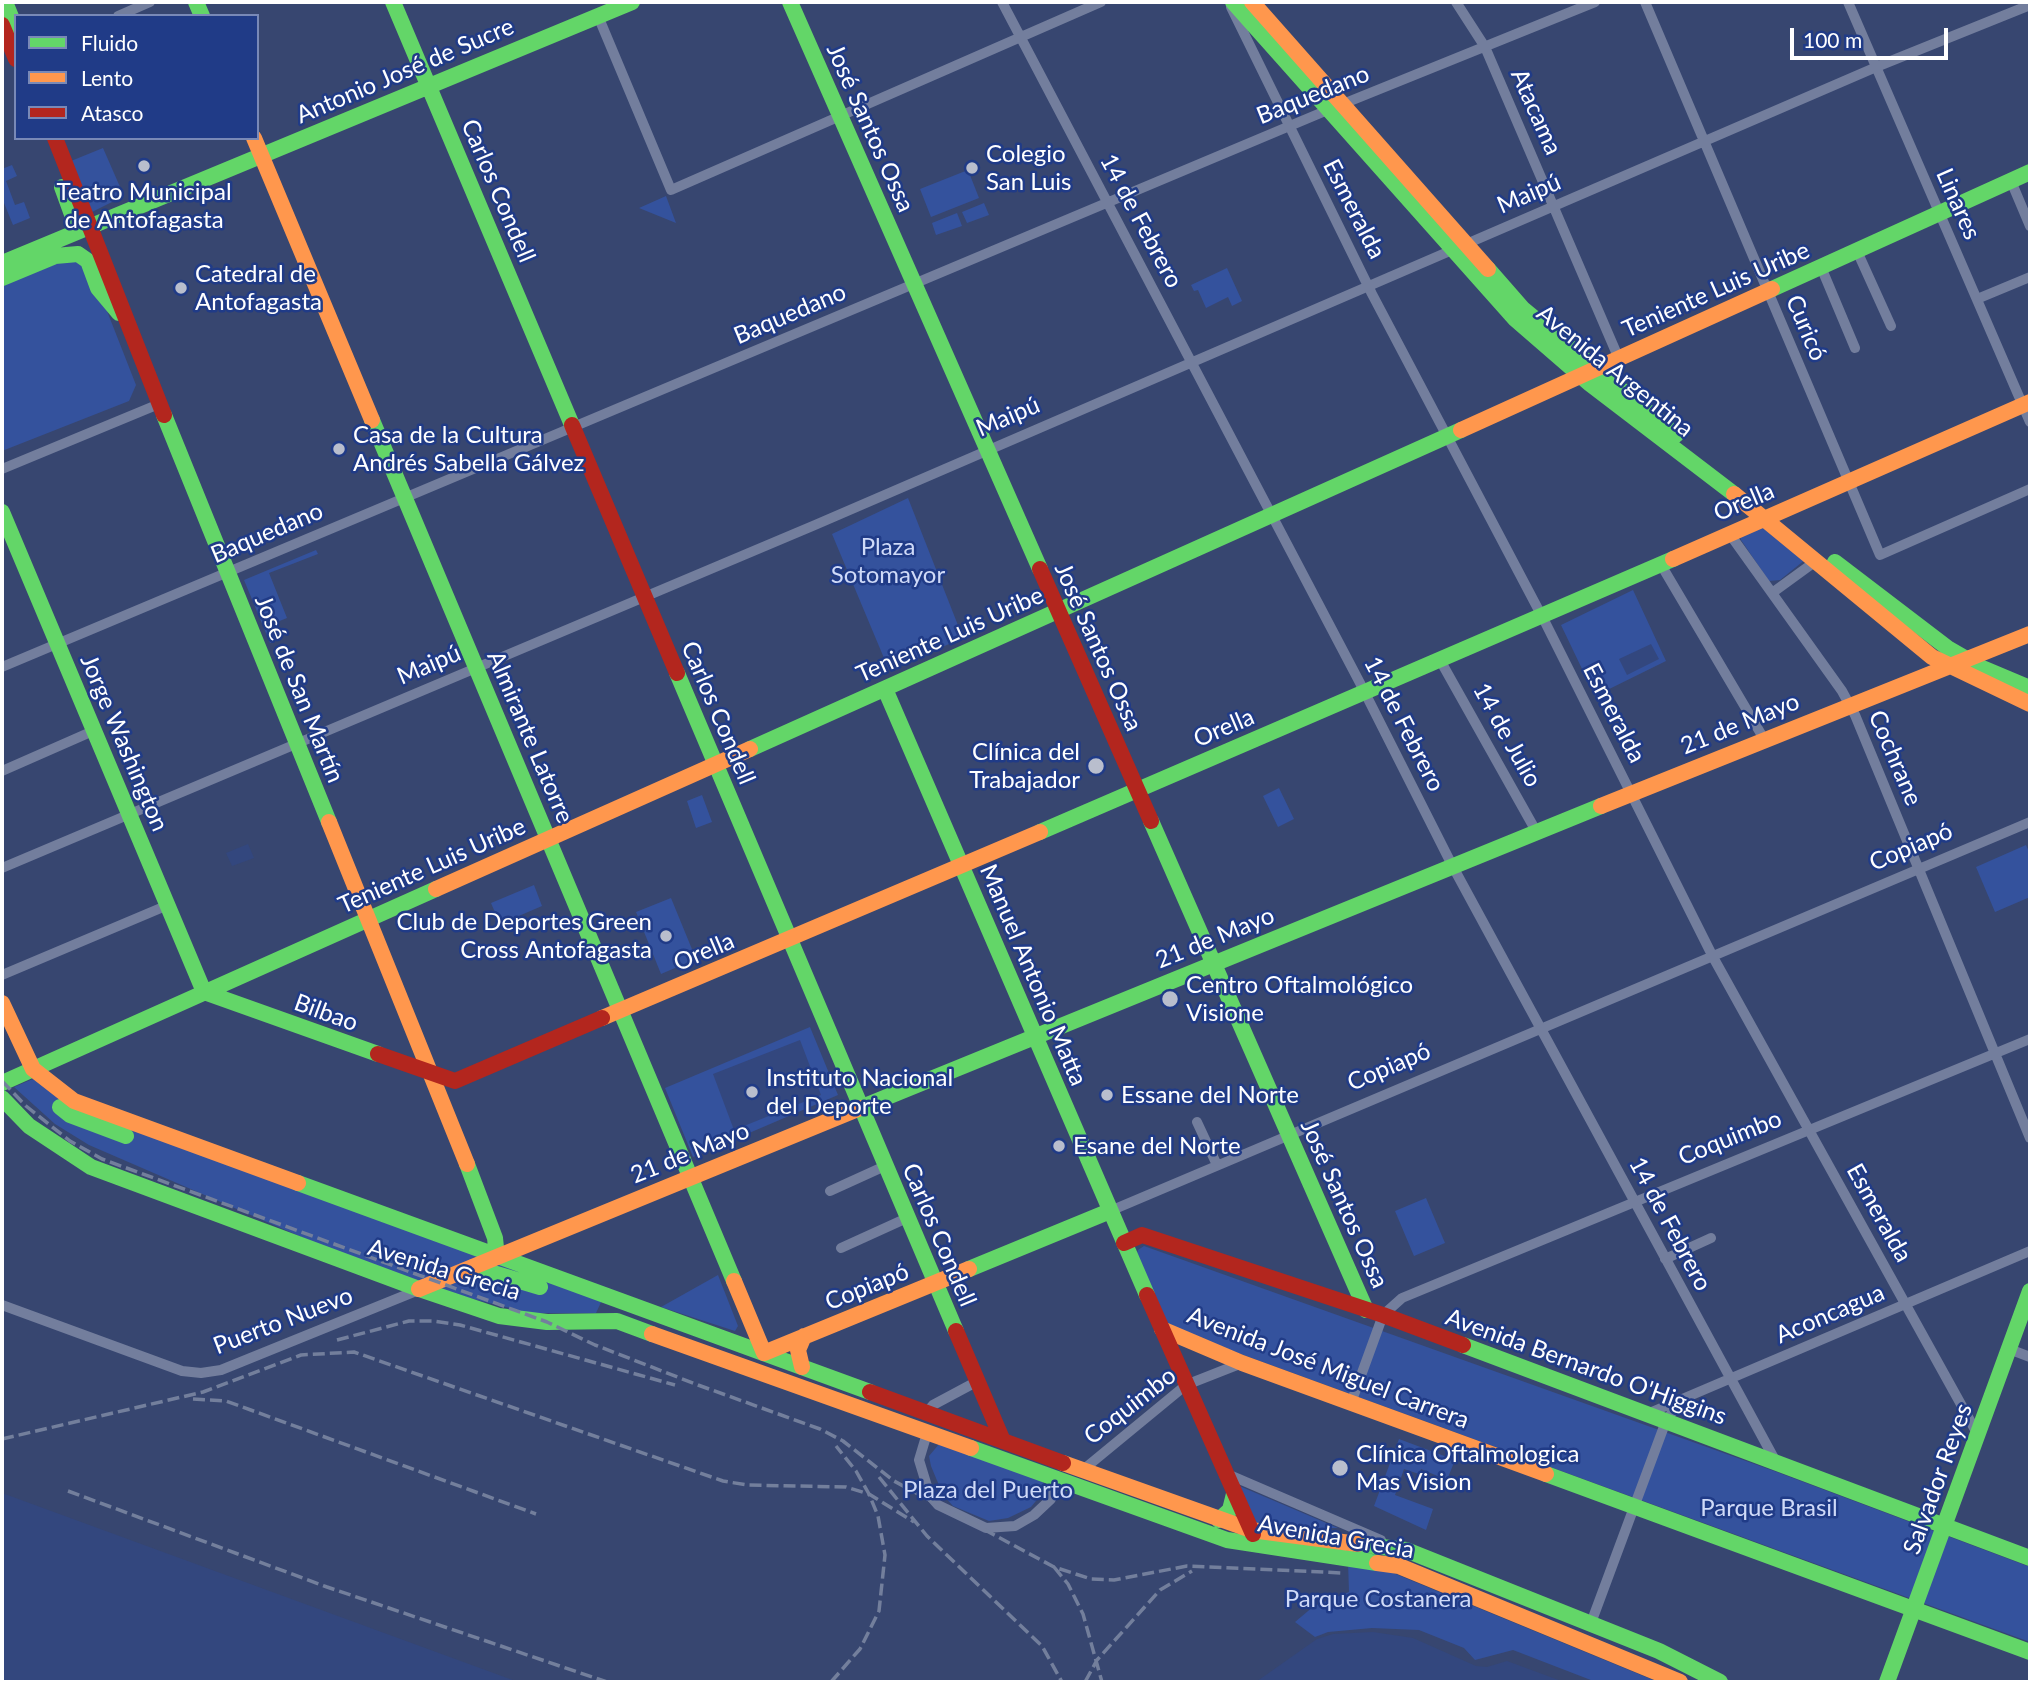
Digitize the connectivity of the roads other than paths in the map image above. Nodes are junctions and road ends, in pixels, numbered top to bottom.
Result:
1 (5, 2) edge
2 (150, 2) edge
3 (393, 2) edge
4 (632, 2) edge
5 (790, 2) edge
6 (1002, 2) edge
7 (1101, 2) edge
8 (1231, 2) edge
9 (1252, 2) edge
10 (1456, 2) edge
11 (1595, 2) edge
12 (1644, 2) edge
13 (1848, 2) edge
14 (2030, 5) edge
15 (595, 9) edge
16 (123, 14) edge
17 (14, 24) edge
18 (2, 25) edge
19 (1021, 37) junction
20 (1485, 47) junction
21 (14, 54) edge
22 (1876, 67) junction
23 (429, 86) junction
24 (1335, 108) junction
25 (840, 116) junction
26 (1288, 127) junction
27 (46, 140) edge
28 (56, 140) edge
29 (255, 140) edge
30 (1704, 142) junction
31 (261, 156) junction
32 (2030, 172) edge
33 (2011, 181) junction
34 (1107, 203) junction
35 (1554, 206) junction
36 (1939, 214) junction
37 (2030, 226) edge
38 (84, 229) junction
39 (1458, 247) junction
40 (1857, 251) junction
41 (2, 263) edge
42 (1821, 267) junction
43 (2030, 276) edge
44 (2, 278) edge
45 (914, 284) junction
46 (1368, 286) junction
47 (1767, 292) junction
48 (1977, 299) junction
49 (127, 322) junction
50 (1891, 326) dead end
51 (1855, 348) dead end
52 (1619, 359) junction
53 (1192, 362) junction
54 (1588, 373) junction
55 (2026, 403) edge
56 (159, 404) junction
57 (2030, 422) edge
58 (573, 427) junction
59 (1447, 437) junction
60 (986, 449) junction
61 (2, 469) edge
62 (1848, 481) junction
63 (2030, 489) edge
64 (405, 498) junction
65 (2, 512) edge
66 (1769, 515) junction
67 (1270, 517) junction
68 (1729, 533) junction
69 (1816, 561) junction
70 (1660, 563) junction
71 (226, 573) junction
72 (1772, 593) junction
73 (1894, 593) dead end
74 (644, 596) junction
75 (1058, 612) junction
76 (1541, 614) junction
77 (1905, 619) junction
78 (2030, 634) edge
79 (57, 644) junction
80 (1966, 659) junction
81 (1440, 660) junction
82 (2, 667) edge
83 (1948, 667) junction
84 (476, 668) junction
85 (2030, 688) edge
86 (885, 689) junction
87 (1364, 693) junction
88 (2030, 704) edge
89 (1850, 705) junction
90 (93, 731) junction
91 (1764, 739) junction
92 (297, 745) junction
93 (715, 764) junction
94 (2, 771) edge
95 (1136, 790) junction
96 (1631, 793) junction
97 (129, 816) junction
98 (2030, 822) edge
99 (1536, 831) junction
100 (548, 839) junction
101 (1452, 865) junction
102 (961, 866) junction
103 (2, 868) edge
104 (1918, 869) junction
105 (168, 905) junction
106 (370, 918) junction
107 (790, 940) junction
108 (1713, 957) junction
109 (1212, 963) junction
110 (2, 975) edge
111 (204, 992) junction
112 (2, 1003) edge
113 (621, 1011) junction
114 (1542, 1028) junction
115 (1034, 1036) junction
116 (2030, 1039) edge
117 (1993, 1054) junction
118 (28, 1071) junction
119 (433, 1075) junction
120 (2, 1083) edge
121 (2, 1098) edge
122 (861, 1108) junction
123 (1197, 1122) dead end
124 (1808, 1130) junction
125 (1288, 1134) junction
126 (2030, 1138) edge
127 (1217, 1164) junction
128 (885, 1166) junction
129 (691, 1178) junction
130 (830, 1191) dead end
131 (1633, 1200) junction
132 (1110, 1211) junction
133 (907, 1218) junction
134 (1711, 1238) dead end
135 (1124, 1243) junction
136 (841, 1248) dead end
137 (2030, 1251) edge
138 (496, 1257) junction
139 (1665, 1259) junction
140 (473, 1267) junction
141 (935, 1284) junction
142 (419, 1289) junction
143 (581, 1289) junction
144 (2030, 1290) edge
145 (1906, 1304) junction
146 (2, 1305) edge
147 (1366, 1310) junction
148 (1382, 1315) junction
149 (1162, 1329) junction
150 (804, 1336) junction
151 (2009, 1349) junction
152 (764, 1353) junction
153 (2030, 1357) edge
154 (726, 1360) junction
155 (1242, 1363) junction
156 (802, 1367) junction
157 (773, 1377) junction
158 (1730, 1381) junction
159 (976, 1382) junction
160 (1186, 1385) junction
161 (1681, 1399) junction
162 (1351, 1403) junction
163 (1647, 1414) junction
164 (934, 1415) junction
165 (1666, 1421) junction
166 (926, 1431) junction
167 (1978, 1435) junction
168 (1003, 1441) junction
169 (1053, 1458) junction
170 (1776, 1462) junction
171 (1084, 1469) junction
172 (1225, 1473) junction
173 (1058, 1479) junction
174 (1234, 1494) junction
175 (1635, 1505) junction
176 (1219, 1520) junction
177 (1944, 1526) junction
178 (1251, 1530) junction
179 (1259, 1547) junction
180 (1406, 1550) junction
181 (2030, 1558) edge
182 (1914, 1610) junction
183 (1591, 1623) junction
184 (2030, 1652) edge
185 (1680, 1682) edge
186 (1720, 1682) edge
187 (1887, 1682) edge

1 - 17 main road
2 - 16 street
3 - 23 main road, Carlos Condell
4 - 15 main road, Antonio José de Sucre
5 - 25 main road, José Santos Ossa
6 - 19 street, 14 de Febrero
7 - 19 street
8 - 24 main road, Avenida Argentina
8 - 26 street, Esmeralda
9 - 24 main road, Avenida Argentina
10 - 20 street, Atacama
11 - 20 street, Baquedano
12 - 30 street, Curicó
13 - 22 street, Linares
14 - 22 street, Maipú
15 - 23 main road, Antonio José de Sucre
15 - 25 street
18 - 21 main road
19 - 25 street
19 - 34 street, 14 de Febrero
20 - 24 street, Baquedano
20 - 35 street, Atacama
22 - 30 street, Maipú
22 - 36 street, Linares
23 - 31 main road, Antonio José de Sucre
23 - 58 main road, Carlos Condell
24 - 26 street, Baquedano
24 - 39 main road, Avenida Argentina
25 - 45 main road, José Santos Ossa
26 - 34 street, Baquedano
26 - 46 street, Esmeralda
27 - 38 main road, José de San Martín
28 - 38 main road, José de San Martín
29 - 31 main road, Almirante Latorre
30 - 35 street, Maipú
30 - 47 street, Curicó
31 - 38 main road, Antonio José de Sucre
31 - 64 main road, Almirante Latorre
32 - 33 main road, Teniente Luis Uribe
33 - 36 main road, Teniente Luis Uribe
33 - 37 street
34 - 45 street, Baquedano
34 - 53 street, 14 de Febrero
35 - 39 street, Maipú
35 - 52 street, Atacama
36 - 40 main road, Teniente Luis Uribe
36 - 48 street, Linares
38 - 41 main road, Antonio José de Sucre
38 - 49 main road, José de San Martín
39 - 46 street, Maipú
39 - 54 main road, Avenida Argentina
40 - 42 main road, Teniente Luis Uribe
40 - 50 street
42 - 47 main road, Teniente Luis Uribe
42 - 51 street
43 - 48 street
44 - 49 main road
45 - 58 street, Baquedano
45 - 60 main road, José Santos Ossa
46 - 53 street, Maipú
46 - 59 street, Esmeralda
47 - 52 main road, Teniente Luis Uribe
47 - 62 street, Curicó
48 - 55 street, Linares
49 - 56 main road, José de San Martín
52 - 54 main road, Teniente Luis Uribe
53 - 60 street, Maipú
53 - 67 street, 14 de Febrero
54 - 59 main road, Teniente Luis Uribe
54 - 66 main road, Avenida Argentina
55 - 57 street, Linares
55 - 62 main road, Orella
56 - 61 street
56 - 71 main road, José de San Martín
58 - 64 street, Baquedano
58 - 74 main road, Carlos Condell
59 - 67 main road, Teniente Luis Uribe
59 - 76 street, Esmeralda
60 - 74 street, Maipú
60 - 75 main road, José Santos Ossa
62 - 63 street, Curicó
62 - 66 main road, Orella
64 - 71 street, Baquedano
64 - 84 main road, Almirante Latorre
65 - 79 main road, Jorge Washington
66 - 68 main road, Orella
66 - 69 main road, Avenida Argentina
66 - 77 main road, Avenida Argentina
67 - 75 main road, Teniente Luis Uribe
67 - 87 street, 14 de Febrero
68 - 70 main road, Orella
68 - 72 street, Cochrane
69 - 72 street
69 - 83 main road, Avenida Argentina
70 - 76 main road, Orella
70 - 91 street
71 - 79 street, Baquedano
71 - 92 main road, José de San Martín
72 - 89 street, Cochrane
73 - 77 street
74 - 84 street, Maipú
74 - 93 main road, Carlos Condell
75 - 86 main road, Teniente Luis Uribe
75 - 95 main road, José Santos Ossa
76 - 81 main road, Orella
76 - 96 street, Esmeralda
77 - 80 main road, Avenida Argentina
78 - 80 main road, 21 de Mayo
79 - 82 street, Baquedano
79 - 90 main road, Jorge Washington
80 - 83 main road, 21 de Mayo
80 - 85 main road, Avenida Argentina
81 - 87 main road, Orella
81 - 99 street, 14 de Julio
83 - 88 main road, Avenida Argentina
83 - 89 main road, 21 de Mayo
84 - 92 street, Maipú
84 - 100 main road, Almirante Latorre
86 - 93 main road, Teniente Luis Uribe
86 - 102 main road, Manuel Antonio Matta
87 - 95 main road, Orella
87 - 101 street, 14 de Febrero
89 - 91 main road, 21 de Mayo
89 - 104 street, Cochrane
90 - 94 street
90 - 97 main road, Jorge Washington
91 - 96 main road, 21 de Mayo
92 - 97 street, Maipú
92 - 106 main road, José de San Martín
93 - 100 main road, Teniente Luis Uribe
93 - 107 main road, Carlos Condell
95 - 102 main road, Orella
95 - 109 main road, José Santos Ossa
96 - 99 main road, 21 de Mayo
96 - 108 street, Esmeralda
97 - 103 street, Maipú
97 - 105 main road, Jorge Washington
98 - 104 street, Copiapó
99 - 101 main road, 21 de Mayo
100 - 106 main road, Teniente Luis Uribe
100 - 113 main road, Almirante Latorre
101 - 109 main road, 21 de Mayo
101 - 114 street, 14 de Febrero
102 - 107 main road, Orella
102 - 115 main road, Manuel Antonio Matta
104 - 108 street, Copiapó
104 - 117 street, Cochrane
105 - 110 street
105 - 111 main road, Jorge Washington
106 - 111 main road, Teniente Luis Uribe
106 - 119 main road, José de San Martín
107 - 113 main road, Orella
107 - 122 main road, Carlos Condell
108 - 114 street, Copiapó
108 - 124 street, Esmeralda
109 - 115 main road, 21 de Mayo
109 - 125 main road, José Santos Ossa
111 - 118 main road, Teniente Luis Uribe
111 - 119 main road, Bilbao
112 - 118 main road
113 - 119 main road, Orella
113 - 129 main road, Almirante Latorre
114 - 125 street, Copiapó
114 - 131 street, 14 de Febrero
115 - 122 main road, 21 de Mayo
115 - 132 main road, Manuel Antonio Matta
116 - 117 street, Coquimbo
117 - 124 street, Coquimbo
117 - 126 street, Cochrane
118 - 120 main road, Teniente Luis Uribe
118 - 138 main road, Avenida Grecia
119 - 138 main road, José de San Martín
121 - 142 main road, Avenida Grecia
122 - 128 main road, Carlos Condell
122 - 129 main road, 21 de Mayo
123 - 127 street
124 - 131 street, Coquimbo
124 - 145 street, Esmeralda
125 - 127 street, Copiapó
125 - 147 main road, José Santos Ossa
127 - 132 street, Copiapó
128 - 130 street
128 - 133 main road, Carlos Condell
129 - 138 main road, 21 de Mayo
129 - 152 main road, Almirante Latorre
131 - 139 street, 14 de Febrero
131 - 148 street, Coquimbo
132 - 135 main road, Manuel Antonio Matta
132 - 141 main road, Copiapó
133 - 136 street
133 - 141 main road, Carlos Condell
134 - 139 street
135 - 147 main road, Avenida Bernardo O'Higgins
135 - 149 main road, Manuel Antonio Matta
137 - 145 street, Aconcagua
138 - 140 main road, 21 de Mayo
138 - 143 main road, Avenida Grecia
139 - 158 street, 14 de Febrero
140 - 142 main road, 21 de Mayo
140 - 143 main road
141 - 150 main road, Copiapó
141 - 159 main road, Carlos Condell
142 - 146 street, Puerto Nuevo
142 - 154 main road, Avenida Grecia
143 - 152 main road, Avenida Grecia
144 - 151 main road, Salvador Reyes
145 - 158 street, Aconcagua
145 - 167 street, Esmeralda
147 - 148 main road, Avenida Bernardo O'Higgins
148 - 162 street
148 - 163 main road, Avenida Bernardo O'Higgins
149 - 155 main road, Avenida José Miguel Carrera
149 - 160 main road, Manuel Antonio Matta
150 - 152 main road, Copiapó
150 - 156 main road
151 - 153 street
151 - 167 main road, Salvador Reyes
152 - 154 main road, Copiapó
152 - 156 main road, Avenida Grecia
152 - 157 main road, Almirante Latorre
154 - 157 main road, Avenida Grecia
155 - 160 street, Coquimbo
155 - 162 main road, Avenida José Miguel Carrera
156 - 164 main road, Avenida Grecia
157 - 166 main road, Avenida Grecia
158 - 161 street, Aconcagua
158 - 170 street, 14 de Febrero
159 - 164 street
159 - 168 main road, Carlos Condell
160 - 171 street, Coquimbo
160 - 172 main road, Manuel Antonio Matta
161 - 163 street, Aconcagua
161 - 165 street
162 - 175 main road, Avenida José Miguel Carrera
163 - 165 main road, Avenida Bernardo O'Higgins
164 - 166 street
164 - 168 main road, Avenida Grecia
165 - 170 main road, Avenida Bernardo O'Higgins
165 - 175 street
166 - 173 main road, Avenida Grecia
166 - 173 street
167 - 177 main road, Salvador Reyes
168 - 169 main road, Avenida Grecia
169 - 171 main road, Avenida Grecia
169 - 173 street
170 - 177 main road, Avenida Bernardo O'Higgins
171 - 176 main road, Avenida Grecia
172 - 174 main road, Manuel Antonio Matta
172 - 180 street, Avenida Grecia
173 - 179 main road, Avenida Grecia
174 - 176 main road
174 - 178 main road, Manuel Antonio Matta
175 - 182 main road, Avenida José Miguel Carrera
175 - 183 street
176 - 178 main road, Avenida Grecia
177 - 181 main road, Avenida Bernardo O'Higgins
177 - 182 main road, Salvador Reyes
178 - 179 main road, Manuel Antonio Matta
178 - 180 main road, Avenida Grecia
179 - 185 main road, Avenida Grecia
180 - 183 main road, Avenida Grecia
182 - 184 main road, Avenida José Miguel Carrera
182 - 187 main road, Salvador Reyes
183 - 186 main road, Avenida Grecia

